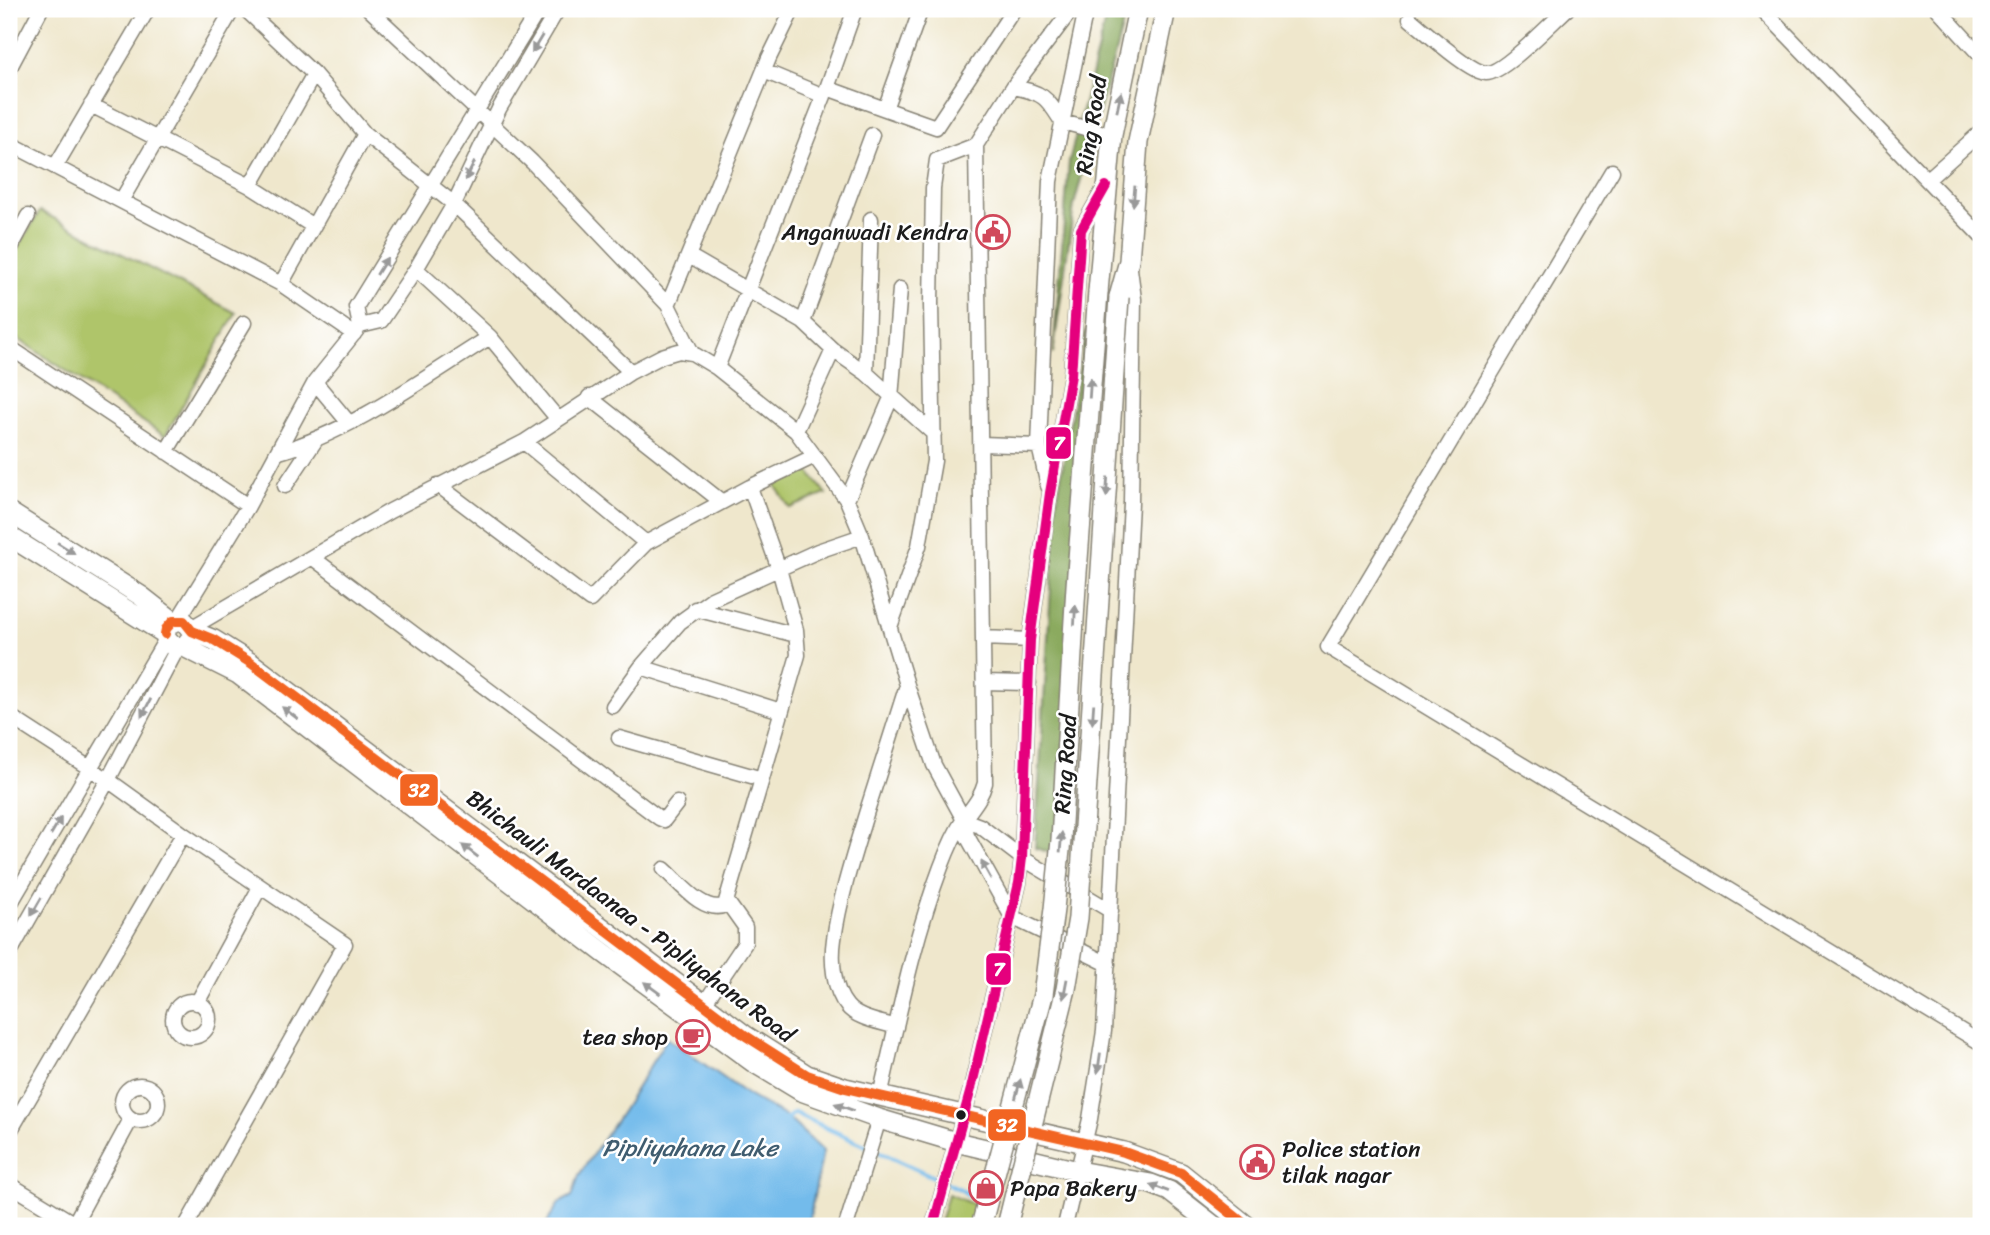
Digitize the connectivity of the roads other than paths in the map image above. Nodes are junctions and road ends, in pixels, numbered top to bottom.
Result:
1 (41, 9) edge
2 (148, 9) edge
3 (233, 9) edge
4 (245, 9) edge
5 (369, 9) edge
6 (539, 9) edge
7 (558, 9) edge
8 (793, 9) edge
9 (855, 9) edge
10 (921, 9) edge
11 (1014, 9) edge
12 (1072, 9) edge
13 (1086, 9) edge
14 (1138, 9) edge
15 (1166, 9) edge
16 (1567, 9) edge
17 (1762, 9) edge
18 (1938, 9) edge
19 (1410, 19) dead end
20 (1981, 56) edge
21 (9, 66) edge
22 (502, 69) junction
23 (764, 71) junction
24 (314, 74) junction
25 (516, 80) junction
26 (1013, 87) junction
27 (91, 105) junction
28 (885, 109) junction
29 (476, 112) junction
30 (1062, 122) junction
31 (492, 126) junction
32 (1981, 132) edge
33 (365, 134) junction
34 (872, 135) dead end
35 (1112, 135) junction
36 (157, 140) junction
37 (9, 143) edge
38 (976, 145) junction
39 (55, 167) junction
40 (1612, 171) dead end
41 (1927, 180) junction
42 (250, 186) junction
43 (1106, 186) junction
44 (430, 187) junction
45 (121, 201) junction
46 (454, 204) junction
47 (28, 216) dead end
48 (871, 219) dead end
49 (313, 226) junction
50 (1981, 236) edge
51 (9, 251) edge
52 (689, 256) junction
53 (1129, 261) junction
54 (416, 269) junction
55 (281, 284) junction
56 (748, 289) junction
57 (900, 289) dead end
58 (668, 305) junction
59 (803, 322) junction
60 (244, 323) dead end
61 (357, 330) junction
62 (490, 337) junction
63 (9, 347) edge
64 (833, 350) junction
65 (692, 353) junction
66 (717, 368) junction
67 (631, 372) junction
68 (866, 373) junction
69 (315, 382) junction
70 (589, 397) junction
71 (891, 398) junction
72 (557, 418) junction
73 (349, 423) junction
74 (796, 431) junction
75 (934, 434) junction
76 (315, 440) junction
77 (524, 442) junction
78 (981, 444) junction
79 (1039, 446) junction
80 (166, 452) junction
81 (279, 452) junction
82 (815, 456) junction
83 (438, 485) junction
84 (285, 486) dead end
85 (750, 487) junction
86 (1050, 494) junction
87 (847, 500) junction
88 (722, 502) junction
89 (248, 506) junction
90 (9, 512) edge
91 (9, 536) edge
92 (862, 536) junction
93 (646, 542) junction
94 (313, 558) junction
95 (779, 569) junction
96 (695, 609) junction
97 (890, 627) junction
98 (179, 633) junction
99 (796, 635) junction
100 (984, 638) junction
101 (1030, 640) junction
102 (641, 667) junction
103 (984, 682) junction
104 (1029, 682) junction
105 (907, 685) junction
106 (613, 706) dead end
107 (781, 711) junction
108 (9, 718) edge
109 (619, 738) dead end
110 (90, 769) junction
111 (762, 779) junction
112 (108, 780) junction
113 (677, 803) dead end
114 (964, 820) junction
115 (183, 834) junction
116 (1022, 858) junction
117 (664, 869) dead end
118 (260, 887) junction
119 (728, 903) junction
120 (9, 906) edge
121 (1111, 911) junction
122 (1012, 918) junction
123 (9, 954) edge
124 (1108, 964) junction
125 (197, 1003) dead end
126 (704, 1004) junction
127 (896, 1027) junction
128 (1981, 1043) edge
129 (880, 1096) junction
130 (963, 1116) junction
131 (131, 1119) dead end
132 (879, 1119) junction
133 (9, 1133) edge
134 (956, 1142) junction
135 (1085, 1144) junction
136 (1079, 1171) junction
137 (9, 1184) edge
138 (76, 1225) edge
139 (186, 1226) edge
140 (846, 1226) edge
141 (933, 1226) edge
142 (981, 1226) edge
143 (1007, 1226) edge
144 (1065, 1226) edge
145 (1214, 1226) edge
146 (1247, 1226) edge

1 - 21 street
2 - 27 street
3 - 36 street
4 - 24 street
5 - 29 street
6 - 22 street
7 -> 25 street
8 - 23 street
9 - 28 street
10 - 28 street
11 - 28 street
12 - 26 street
13 - 30 street
35 -> 14 main road, Ring Road
15 -> 53 main road
16 - 19 street
17 - 41 street
18 - 20 street
22 - 25 street
22 - 29 street
23 - 52 street
23 - 56 street
24 - 33 street
24 - 42 street
25 - 31 street
26 - 30 street
26 - 38 street
27 - 36 street
27 - 39 street
29 - 31 street
29 - 44 street
30 - 35 street
30 - 79 street
31 -> 46 street
31 - 58 street
32 - 41 street
33 - 44 street
33 - 49 street
34 - 59 street
35 - 43 main road, Ring Road
36 - 42 street
36 - 45 street
37 - 39 street
38 - 75 street
38 - 78 street
39 - 45 street
40 - 128 street
41 - 50 street
42 - 49 street
43 - 86 street
142 -> 43 main road, Ring Road, bridge
44 - 46 street
61 -> 44 street
45 - 55 street
46 - 54 street
46 - 67 street
47 - 51 street
48 - 68 street
49 - 55 street
52 - 56 street
52 - 58 street
53 - 121 street
53 -> 143 main road, Ring Road, bridge
54 - 61 street
54 - 62 street
55 - 61 street
56 - 59 street
56 - 66 street
57 - 71 street
58 - 65 street
59 - 64 street
60 - 80 street
61 - 69 street
62 - 72 street
62 - 73 street
63 - 80 street
64 - 68 street
64 - 74 street
65 - 66 street
65 - 67 street
66 - 74 street
67 - 70 street
68 - 71 street
69 - 73 street
69 - 81 street
70 - 72 street
70 - 88 street
71 - 75 street
71 - 87 street
72 - 77 street
73 - 76 street
74 - 82 street
75 - 97 street
76 - 81 street
76 - 84 street
77 - 83 street
77 - 93 street
78 - 79 street
78 - 100 street
79 - 86 street
80 - 89 street
81 - 89 street
82 - 85 street
82 - 87 street
83 - 93 street
83 - 94 street
85 - 88 street
85 - 95 street
86 - 101 street
87 - 92 street
88 - 93 street
89 - 98 street
90 -> 98 main road, Bhichauli Mardaanaa - Pipliyahana Road
91 - 98 main road, Bhichauli Mardaanaa - Pipliyahana Road
92 - 95 street
92 - 97 street
94 - 98 street
94 - 113 street
95 - 96 street
95 - 99 street
96 - 99 street
96 - 102 street
97 - 105 street
98 - 110 street
98 -> 112 street
98 - 126 main road, Bhichauli Mardaanaa - Pipliyahana Road
132 -> 98 main road, Bhichauli Mardaanaa - Pipliyahana Road
99 - 107 street
100 - 101 street
100 - 103 street
101 - 104 street
102 - 106 street
102 - 107 street
103 - 104 street
103 - 114 street
104 - 116 street
105 - 114 street
105 - 127 street
107 - 111 street
108 - 110 street
109 - 111 street
110 - 112 street
120 -> 110 street
111 - 119 street
112 - 115 street
112 -> 123 street
114 - 116 street
122 -> 114 street
114 - 127 street
115 - 118 street
115 - 133 street
116 - 121 street
116 - 122 street
117 - 119 street
118 - 125 street
118 - 139 street
119 - 126 street
121 - 124 street
122 - 124 street
122 - 130 street
124 -> 135 street
126 - 129 main road, Bhichauli Mardaanaa - Pipliyahana Road
127 - 129 street
129 - 130 main road, Bhichauli Mardaanaa - Pipliyahana Road
130 - 134 street
130 - 135 main road, Bhichauli Mardaanaa - Pipliyahana Road
131 - 138 street
132 - 134 main road, Bhichauli Mardaanaa - Pipliyahana Road
132 - 140 street
134 - 136 main road, Bhichauli Mardaanaa - Pipliyahana Road
134 - 141 street
135 - 136 street
135 - 146 main road, Bhichauli Mardaanaa - Pipliyahana Road
136 - 144 street
145 -> 136 main road, Bhichauli Mardaanaa - Pipliyahana Road
137 - 138 street

